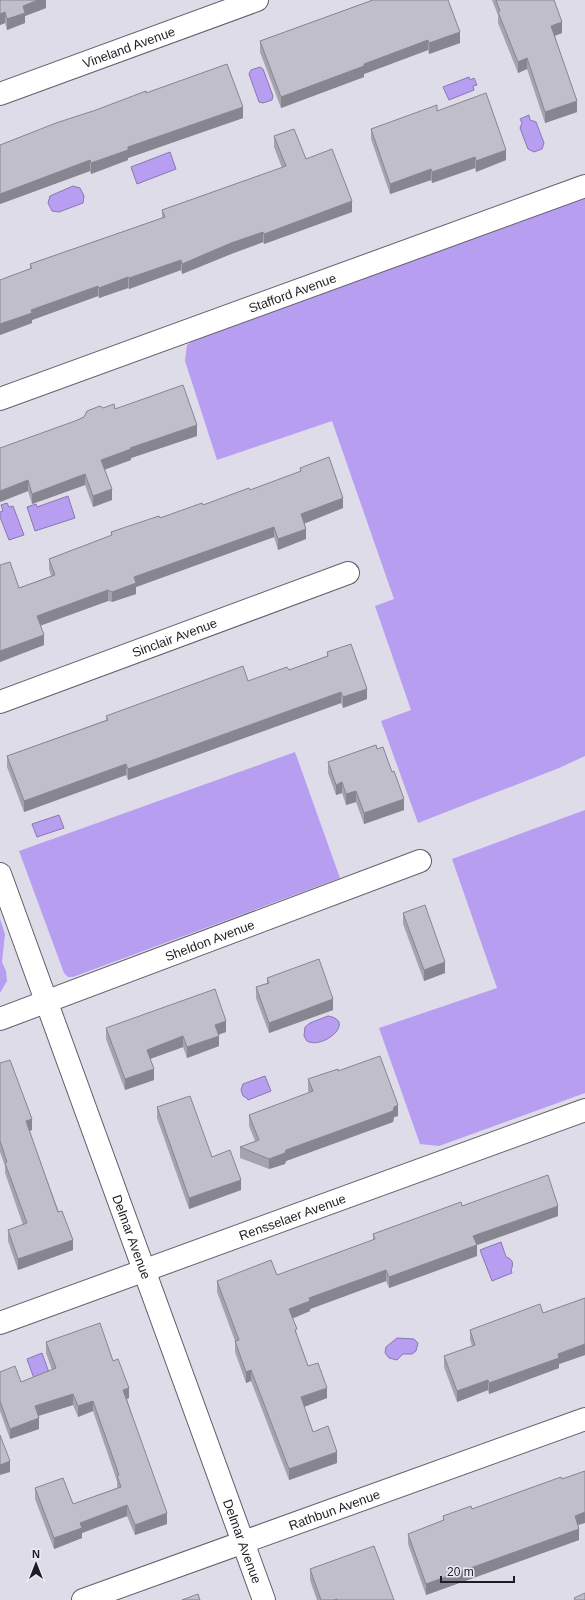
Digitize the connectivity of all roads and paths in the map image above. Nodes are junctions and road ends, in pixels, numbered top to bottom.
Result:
1 (257, 0) edge
2 (0, 94) edge
3 (585, 186) edge
4 (0, 399) edge
5 (348, 573) dead end
6 (0, 702) edge
7 (420, 861) dead end
8 (0, 874) edge
9 (46, 1002) junction
10 (0, 1019) edge
11 (585, 1110) edge
12 (144, 1271) junction
13 (0, 1323) edge
14 (585, 1419) edge
15 (243, 1542) junction
16 (83, 1600) edge
17 (264, 1600) edge

1 - 2 street, Vineland Avenue
3 - 4 street, Stafford Avenue
5 - 6 street, Sinclair Avenue
7 - 9 street, Sheldon Avenue
8 - 9 street, Delmar Avenue
9 - 10 street, Sheldon Avenue
9 - 12 street, Delmar Avenue
11 - 12 street, Rensselaer Avenue
12 - 13 street, Rensselaer Avenue
12 - 15 street, Delmar Avenue
14 - 15 street, Rathbun Avenue
15 - 16 street, Rathbun Avenue
15 - 17 street, Delmar Avenue

